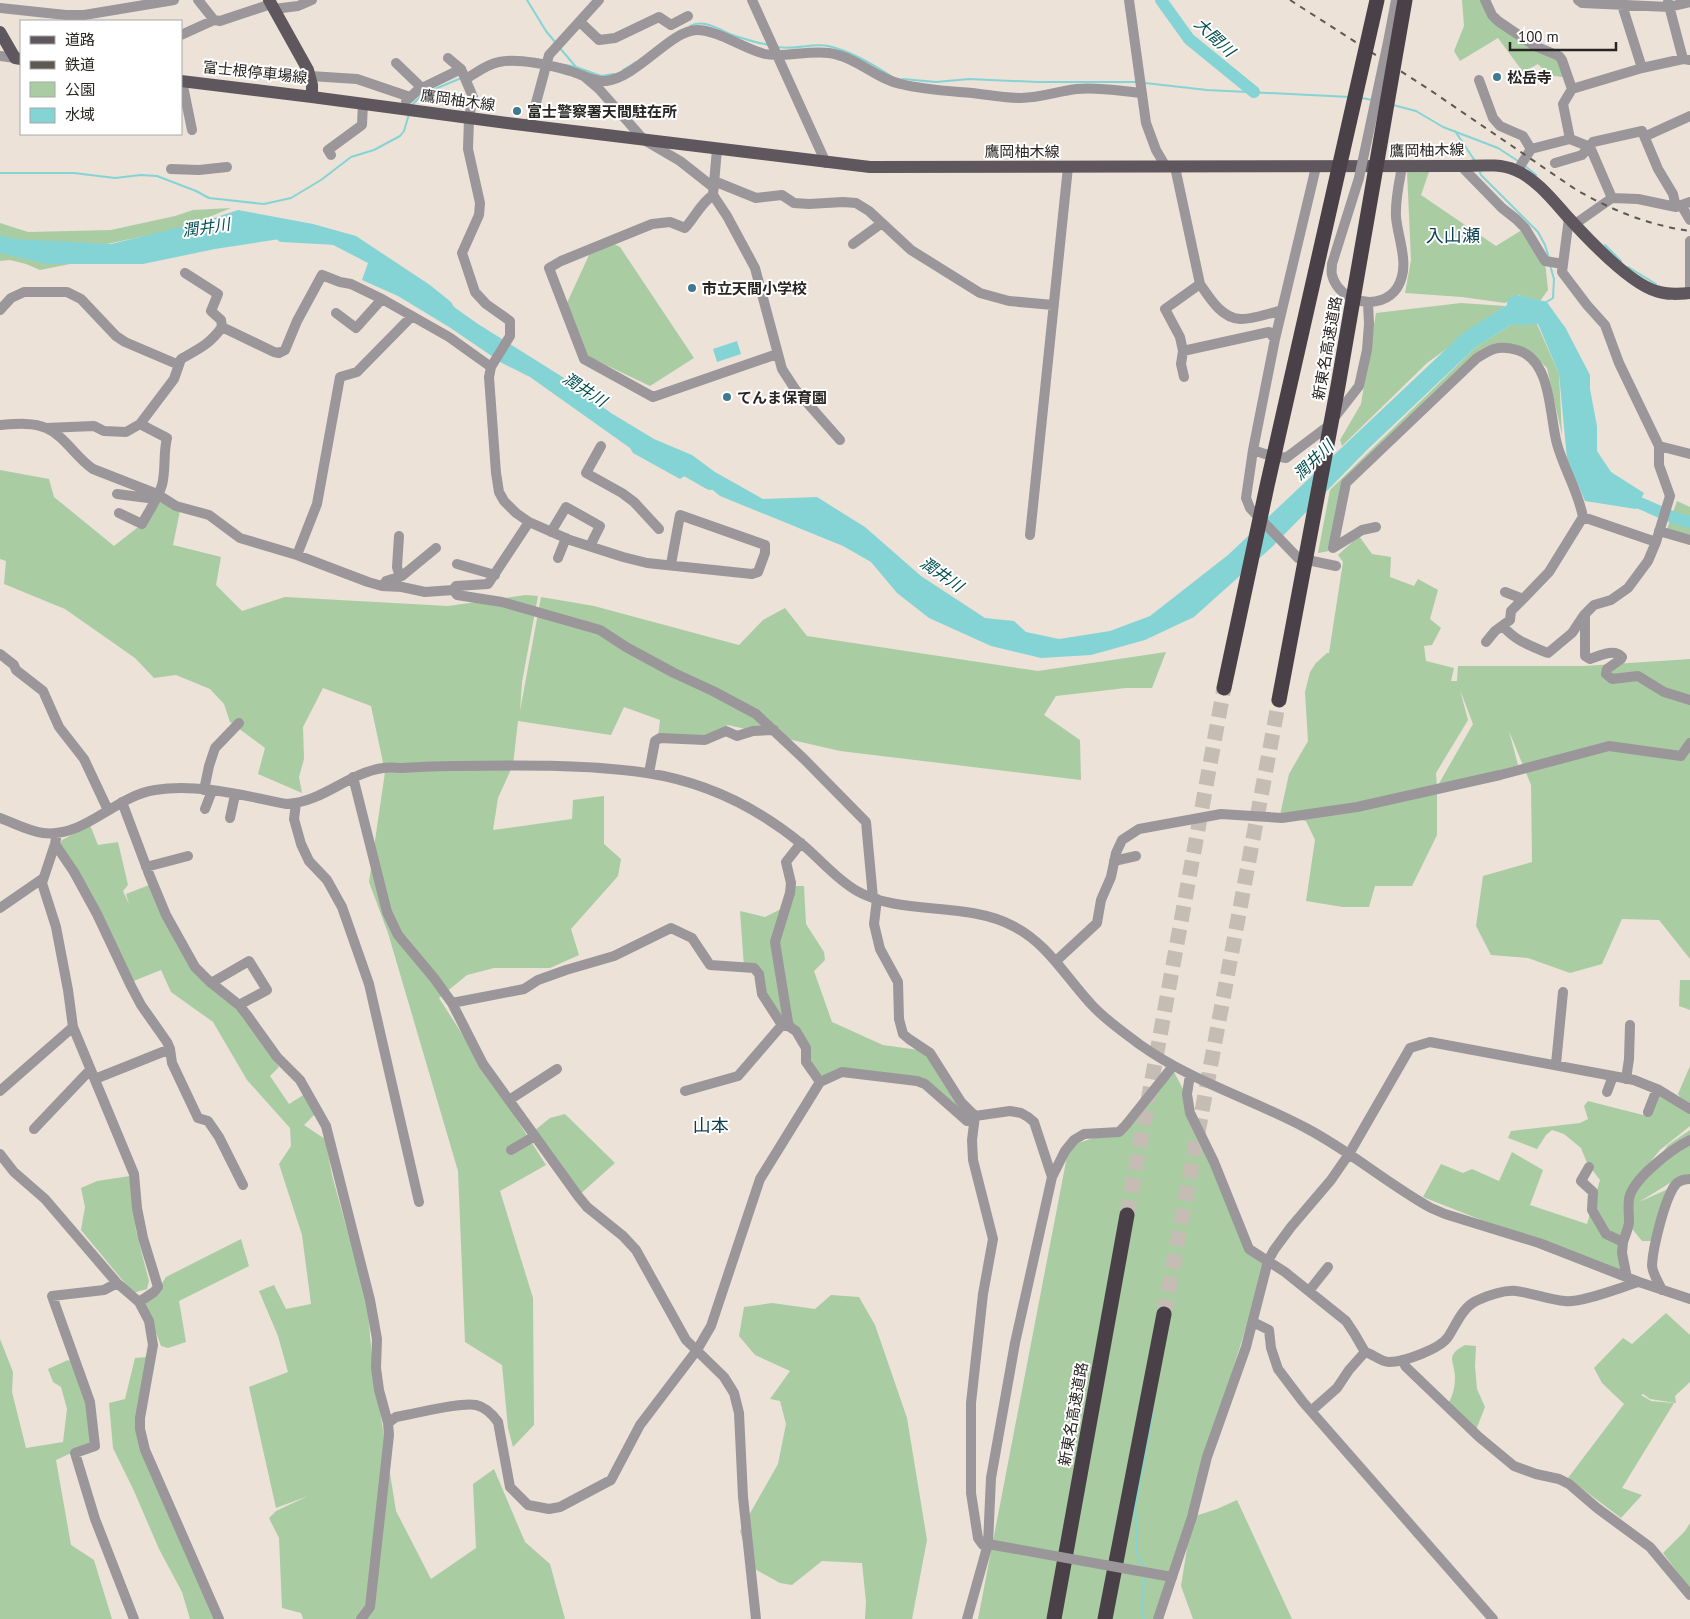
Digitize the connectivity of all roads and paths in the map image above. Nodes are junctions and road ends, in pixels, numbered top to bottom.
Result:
1 (174, 0) edge
2 (198, 0) edge
3 (312, 0) edge
4 (599, 0) edge
5 (752, 0) edge
6 (1128, 0) edge
7 (1377, 0) edge
8 (1396, 0) edge
9 (1405, 0) edge
10 (1485, 0) edge
11 (1578, 0) edge
12 (1690, 2) edge
13 (1618, 3) edge
14 (1668, 3) edge
15 (272, 4) edge
16 (0, 8) edge
17 (688, 16) dead end
18 (214, 20) junction
19 (580, 22) junction
20 (0, 32) edge
21 (182, 35) edge
22 (553, 52) junction
23 (777, 54) junction
24 (0, 56) edge
25 (18, 58) edge
26 (448, 58) dead end
27 (1686, 59) edge
28 (396, 63) dead end
29 (1642, 68) junction
30 (461, 69) junction
31 (582, 75) junction
32 (310, 76) junction
33 (466, 79) junction
34 (1478, 80) dead end
35 (182, 81) edge
36 (422, 88) junction
37 (1572, 89) junction
38 (1141, 91) junction
39 (312, 97) junction
40 (410, 97) junction
41 (363, 103) junction
42 (406, 109) junction
43 (1690, 116) edge
44 (470, 118) junction
45 (530, 125) junction
46 (192, 130) dead end
47 (1646, 136) junction
48 (1570, 139) junction
49 (644, 140) junction
50 (1590, 147) junction
51 (717, 149) junction
52 (1531, 149) junction
53 (331, 156) dead end
54 (826, 163) junction
55 (1554, 163) dead end
56 (1316, 166) junction
57 (1461, 166) junction
58 (228, 167) dead end
59 (1068, 167) junction
60 (1170, 167) junction
61 (1402, 167) junction
62 (171, 169) dead end
63 (1517, 171) junction
64 (713, 188) junction
65 (1612, 198) junction
66 (1682, 205) edge
67 (1690, 220) edge
68 (1572, 221) junction
69 (882, 223) junction
70 (1690, 241) edge
71 (854, 244) dead end
72 (1563, 264) junction
73 (185, 273) dead end
74 (1200, 284) junction
75 (1690, 285) edge
76 (1690, 291) edge
77 (382, 299) junction
78 (1368, 303) junction
79 (1054, 305) junction
80 (0, 310) edge
81 (1282, 310) junction
82 (336, 314) dead end
83 (412, 316) junction
84 (222, 327) junction
85 (1275, 340) junction
86 (1183, 351) junction
87 (777, 354) junction
88 (179, 365) junction
89 (491, 367) junction
90 (1184, 376) dead end
91 (140, 424) junction
92 (0, 425) edge
93 (46, 428) junction
94 (840, 440) dead end
95 (601, 446) dead end
96 (1659, 446) junction
97 (1253, 450) junction
98 (1690, 454) edge
99 (156, 493) junction
100 (117, 494) dead end
101 (119, 514) dead end
102 (1583, 517) junction
103 (529, 522) junction
104 (1376, 527) dead end
105 (659, 529) dead end
106 (1659, 531) junction
107 (551, 532) junction
108 (1030, 535) dead end
109 (399, 536) dead end
110 (566, 538) junction
111 (1690, 540) edge
112 (1656, 542) junction
113 (590, 546) junction
114 (436, 548) dead end
115 (297, 554) junction
116 (558, 558) dead end
117 (457, 564) dead end
118 (671, 564) junction
119 (1336, 566) dead end
120 (495, 575) junction
121 (400, 577) junction
122 (383, 586) junction
123 (453, 590) junction
124 (1505, 592) dead end
125 (1523, 599) junction
126 (1585, 614) junction
127 (1503, 626) junction
128 (1486, 642) dead end
129 (0, 654) edge
130 (1224, 688) tunnel mouth
131 (1279, 700) tunnel mouth
132 (1690, 700) edge
133 (239, 723) dead end
134 (774, 730) junction
135 (1690, 743) edge
136 (649, 773) junction
137 (353, 777) junction
138 (208, 791) junction
139 (235, 795) junction
140 (122, 802) junction
141 (296, 803) junction
142 (206, 809) dead end
143 (108, 810) junction
144 (0, 818) edge
145 (230, 818) dead end
146 (56, 838) junction
147 (801, 843) junction
148 (188, 856) dead end
149 (1136, 856) dead end
150 (1114, 861) junction
151 (146, 866) junction
152 (42, 879) junction
153 (875, 898) junction
154 (0, 908) edge
155 (1056, 961) junction
156 (211, 983) junction
157 (1563, 992) dead end
158 (452, 1003) junction
159 (239, 1005) junction
160 (1630, 1025) dead end
161 (786, 1026) junction
162 (73, 1027) junction
163 (170, 1049) junction
164 (1556, 1064) junction
165 (1172, 1066) junction
166 (556, 1069) dead end
167 (93, 1074) junction
168 (1190, 1075) junction
169 (1613, 1076) junction
170 (1626, 1078) junction
171 (820, 1082) junction
172 (1658, 1090) junction
173 (0, 1091) edge
174 (685, 1091) dead end
175 (1606, 1092) dead end
176 (510, 1100) junction
177 (1690, 1109) edge
178 (1648, 1112) dead end
179 (975, 1116) junction
180 (34, 1129) dead end
181 (535, 1136) junction
182 (1690, 1140) edge
183 (512, 1150) dead end
184 (0, 1154) edge
185 (1349, 1154) junction
186 (1588, 1167) dead end
187 (1052, 1177) junction
188 (1690, 1178) edge
189 (243, 1185) dead end
190 (420, 1202) dead end
191 (1127, 1215) tunnel mouth
192 (1623, 1242) junction
193 (1268, 1261) junction
194 (1328, 1267) dead end
195 (1624, 1276) junction
196 (1639, 1282) junction
197 (117, 1283) junction
198 (1662, 1290) junction
199 (1309, 1291) junction
200 (1690, 1299) edge
201 (139, 1302) junction
202 (1164, 1314) tunnel mouth
203 (1253, 1322) junction
204 (696, 1350) junction
205 (1365, 1352) junction
206 (1402, 1360) junction
207 (1311, 1411) junction
208 (388, 1423) junction
209 (988, 1544) junction
210 (1172, 1577) junction
211 (1690, 1595) edge
212 (134, 1619) edge
213 (219, 1619) edge
214 (361, 1619) edge
215 (756, 1619) edge
216 (967, 1619) edge
217 (1054, 1619) edge
218 (1105, 1619) edge
219 (1158, 1619) edge
220 (1493, 1619) edge

1 - 16 street
2 - 18 street
3 - 15 street
4 - 19 street
5 - 23 street
6 - 38 street
7 - 130 highway, 新東名高速道路, bridge
8 - 78 street, bridge
9 - 131 highway, 新東名高速道路, bridge
10 - 37 street
11 - 13 street
12 - 14 street
13 - 14 street
13 - 29 street
14 - 27 street
15 - 18 street
15 - 32 main road, 富士根停車場線
17 - 19 street
18 - 21 street
19 - 22 street
20 - 25 main road
22 - 31 street
22 - 33 street
22 - 45 street
23 - 31 street
23 - 38 street
23 - 54 street
24 - 25 street
26 - 30 street
27 - 29 street
28 - 36 street
29 - 37 street
30 - 33 street
30 - 36 street
31 - 49 street
32 - 39 main road, 富士根停車場線
32 - 40 street
33 - 44 street
34 - 52 street
35 - 39 main road, 富士根停車場線
35 - 46 street
36 - 40 street
37 - 48 street
38 - 60 street
39 - 41 main road, 鷹岡柚木線
40 - 42 street
41 - 42 main road, 鷹岡柚木線
41 - 53 street
42 - 44 main road, 鷹岡柚木線
43 - 47 street
44 - 45 main road, 鷹岡柚木線
44 - 89 street
45 - 49 main road, 鷹岡柚木線
47 - 50 street
47 - 66 street
48 - 50 street
48 - 52 street
49 - 51 main road, 鷹岡柚木線
49 - 64 street
50 - 55 street
50 - 65 street
51 - 54 main road, 鷹岡柚木線
51 - 64 street
52 - 63 street
54 - 59 main road, 鷹岡柚木線
56 - 60 main road, 鷹岡柚木線
56 - 61 main road, 鷹岡柚木線
56 - 81 street
57 - 61 main road, 鷹岡柚木線
57 - 63 main road, 鷹岡柚木線
57 - 72 street
58 - 62 street
59 - 60 main road, 鷹岡柚木線
59 - 79 street
60 - 74 street
61 - 78 street
63 - 68 main road, 鷹岡柚木線
64 - 69 street
64 - 87 street
64 - 87 street
65 - 66 street
65 - 68 street
66 - 67 street
68 - 72 street
68 - 76 main road, 鷹岡柚木線
69 - 71 street
69 - 79 street
70 - 75 street
72 - 96 street
73 - 84 street
74 - 81 street
74 - 86 street
75 - 76 street
77 - 82 street
77 - 83 street
77 - 84 street
78 - 97 street
79 - 108 street
80 - 88 street
81 - 85 street
83 - 89 street
83 - 115 street
84 - 88 street
85 - 86 street
85 - 97 street
86 - 90 street
87 - 94 street
88 - 91 street
89 - 103 street
91 - 93 street
91 - 99 street
92 - 93 street
93 - 99 street
95 - 105 street
96 - 98 street
96 - 106 street
97 - 119 street
99 - 100 street
99 - 101 street
99 - 115 street
102 - 104 street
102 - 112 street
102 - 125 street
103 - 107 street
103 - 120 street
106 - 111 street
106 - 112 street
107 - 110 street
107 - 113 street
109 - 121 street
110 - 113 street
110 - 116 street
112 - 126 street
113 - 118 street
114 - 121 street
115 - 122 street
117 - 120 street
118 - 118 street
120 - 123 street
121 - 122 street
122 - 123 street
123 - 134 street
124 - 125 street
125 - 127 street
126 - 127 street
126 - 132 street
127 - 128 street
129 - 143 street
133 - 138 street
134 - 136 street
134 - 153 street
135 - 150 street
136 - 137 street
136 - 147 street
137 - 141 street
137 - 158 street
138 - 139 street
138 - 140 street
138 - 142 street
139 - 141 street
139 - 145 street
140 - 143 street
140 - 151 street
141 - 190 street
143 - 146 street
144 - 146 street
146 - 152 street
146 - 163 street
147 - 153 street
147 - 161 street
148 - 151 street
149 - 150 street
150 - 155 street
151 - 156 street
152 - 154 street
152 - 162 street
153 - 155 street
153 - 179 street
155 - 165 street
156 - 159 street
156 - 159 street
157 - 164 street
158 - 161 street
158 - 176 street
159 - 208 street
160 - 170 street
161 - 171 street
161 - 174 street
162 - 167 street
162 - 173 street
163 - 167 street
163 - 189 street
164 - 169 street
164 - 185 street
165 - 168 street
165 - 187 street
166 - 176 street
167 - 180 street
167 - 201 street
168 - 185 street
168 - 193 street
169 - 170 street
169 - 175 street
170 - 172 street
171 - 179 street
171 - 204 street
172 - 177 street
172 - 178 street
176 - 181 street
179 - 187 street
179 - 209 street
181 - 183 street
181 - 204 street
182 - 192 street
184 - 197 street
185 - 193 street
185 - 195 street
186 - 192 street
187 - 209 street
188 - 198 street
191 - 217 highway, 新東名高速道路
192 - 195 street
193 - 199 street
193 - 203 street
194 - 199 street
195 - 196 street
196 - 198 street
196 - 206 street
197 - 201 street
197 - 212 street
198 - 200 street
199 - 205 street
201 - 213 street
202 - 218 highway
203 - 207 street
203 - 210 street
204 - 208 street
204 - 215 street
205 - 206 street
205 - 207 street
206 - 211 street
207 - 220 street
208 - 214 street
209 - 210 street, bridge
209 - 216 street
210 - 219 street

